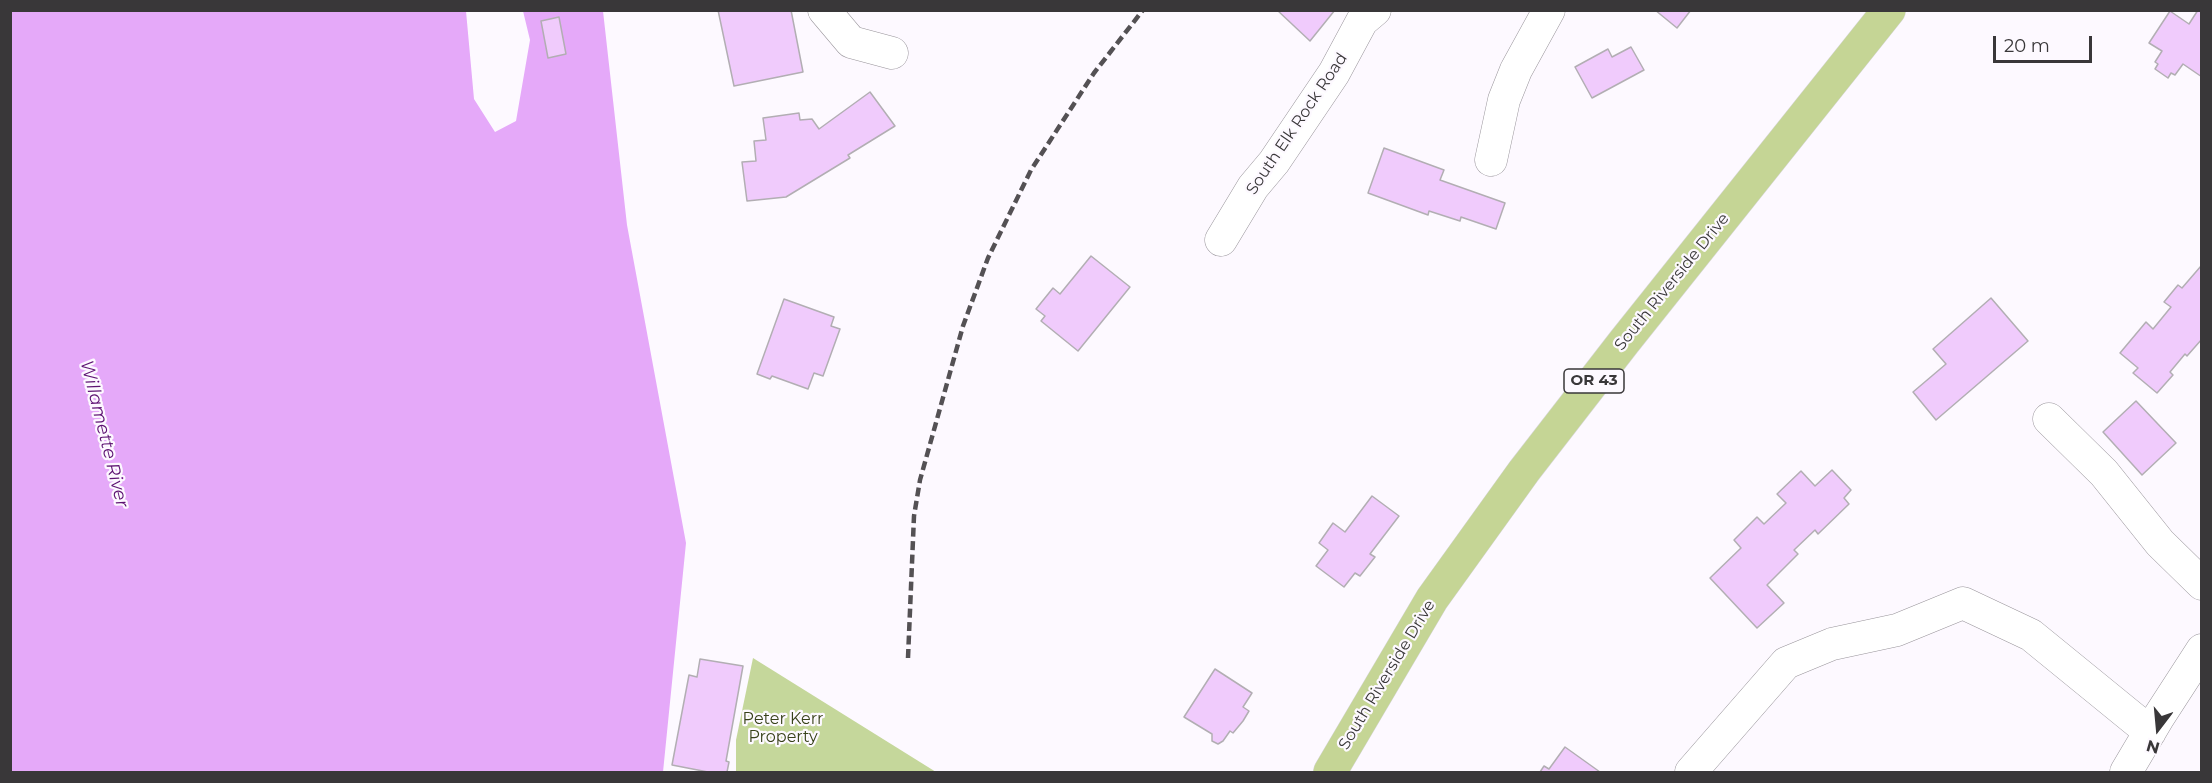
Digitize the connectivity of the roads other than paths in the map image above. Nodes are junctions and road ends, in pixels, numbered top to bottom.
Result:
1 (824, 10) edge
2 (1375, 10) edge
3 (1549, 10) edge
4 (1889, 10) edge
5 (892, 53) dead end
6 (1491, 160) dead end
7 (1221, 240) dead end
8 (2049, 419) dead end
9 (2202, 584) edge
10 (2202, 650) edge
11 (2150, 732) junction
12 (1330, 772) edge
13 (1690, 772) edge
14 (2126, 772) edge

1 - 5 street
2 - 7 street, South Elk Rock Road
3 - 6 street
4 - 12 main road, South Riverside Drive / OR 43
8 - 9 street
10 - 11 street
11 - 13 street
11 - 14 street

